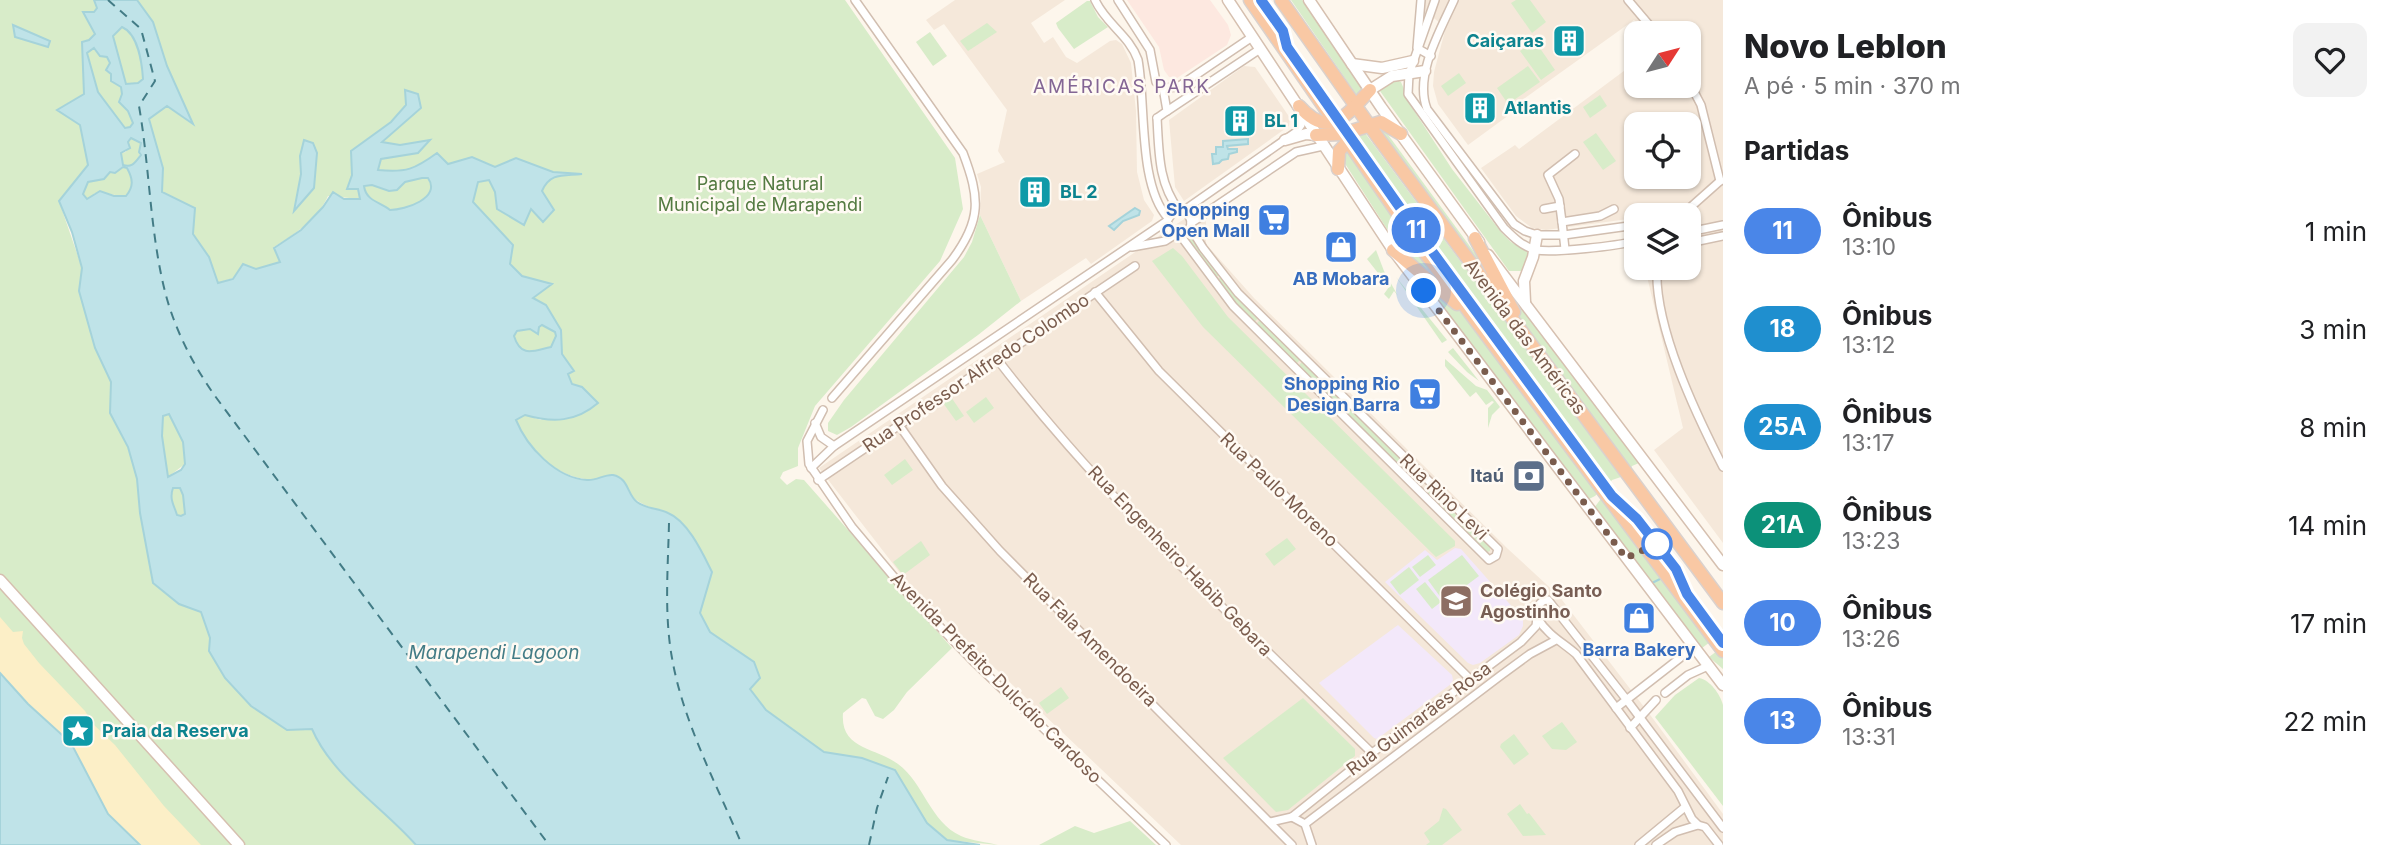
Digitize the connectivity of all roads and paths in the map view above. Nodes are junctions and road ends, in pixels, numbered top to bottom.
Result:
1 (855, 0) edge
2 (1095, 0) edge
3 (1118, 0) edge
4 (1228, 0) edge
5 (1250, 0) edge
6 (1280, 0) edge
7 (1309, 0) edge
8 (1421, 0) edge
9 (1435, 0) edge
10 (1454, 0) edge
11 (1628, 0) edge
12 (1646, 21) edge
13 (1252, 37) junction
14 (1417, 48) junction
15 (1260, 49) junction
16 (1431, 56) junction
17 (1413, 61) junction
18 (1352, 64) junction
19 (1425, 71) junction
20 (1408, 77) junction
21 (1156, 82) junction
22 (1141, 84) junction
23 (1163, 88) junction
24 (1370, 90) junction
25 (1698, 98) edge
26 (1356, 106) junction
27 (1167, 111) junction
28 (1301, 111) junction
29 (1145, 118) junction
30 (1157, 118) junction
31 (1334, 121) junction
32 (1365, 128) junction
33 (1401, 134) junction
34 (1345, 138) junction
35 (1285, 139) junction
36 (1320, 140) junction
37 (1575, 154) dead end
38 (1338, 169) junction
39 (1722, 181) edge
40 (1697, 203) edge
41 (1560, 206) junction
42 (1544, 209) dead end
43 (1614, 209) dead end
44 (1181, 211) junction
45 (1167, 220) junction
46 (1562, 222) junction
47 (1191, 225) junction
48 (1723, 225) edge
49 (1624, 227) edge
50 (1701, 230) edge
51 (1178, 234) junction
52 (1537, 235) junction
53 (1564, 235) junction
54 (1723, 236) edge
55 (1475, 238) junction
56 (1701, 240) edge
57 (1624, 244) edge
58 (1534, 249) junction
59 (1565, 249) junction
60 (1393, 250) junction
61 (1121, 251) junction
62 (1135, 266) dead end
63 (1525, 273) junction
64 (1506, 278) junction
65 (1658, 280) edge
66 (1095, 292) junction
67 (1525, 302) junction
68 (1470, 315) junction
69 (1534, 349) junction
70 (997, 359) junction
71 (832, 398) dead end
72 (823, 410) dead end
73 (815, 424) junction
74 (899, 425) junction
75 (834, 446) junction
76 (1406, 461) junction
77 (1723, 467) edge
78 (811, 468) junction
79 (1398, 470) junction
80 (818, 480) junction
81 (1723, 565) edge
82 (0, 580) edge
83 (1722, 602) edge
84 (1537, 618) junction
85 (1575, 633) junction
86 (1559, 641) junction
87 (1690, 643) junction
88 (1723, 651) edge
89 (1708, 666) junction
90 (1470, 680) junction
91 (1723, 685) edge
92 (1665, 693) dead end
93 (1626, 699) junction
94 (1656, 701) dead end
95 (1616, 708) junction
96 (1641, 719) junction
97 (1630, 728) junction
98 (1372, 753) junction
99 (1690, 783) junction
100 (1678, 792) junction
101 (1685, 807) junction
102 (1292, 817) junction
103 (1714, 817) junction
104 (1270, 822) junction
105 (1305, 824) junction
106 (1702, 826) junction
107 (1723, 828) edge
108 (1311, 842) edge
109 (239, 845) edge
110 (1166, 845) edge
111 (1292, 845) edge
112 (1639, 845) edge
113 (1656, 845) edge
114 (1719, 845) edge

1 - 71 street
2 - 22 street
3 - 21 street
4 - 13 main road
5 - 31 highway, Avenida das Américas
6 - 26 highway, Avenida das Américas
7 - 18 main road, Avenida das Américas
8 - 14 street
9 - 14 street
10 - 16 street
11 - 12 street
13 - 15 main road
13 - 23 street
14 - 16 street
14 - 17 street
15 - 27 street
15 - 28 main road
16 - 19 street
17 - 18 main road
17 - 20 street
18 - 24 main road, Avenida das Américas
19 - 20 main road
19 - 52 street
20 - 24 main road
20 - 58 street
21 - 22 street
21 - 23 street
22 - 29 street
23 - 27 street
24 - 26 highway
24 - 33 main road, Avenida das Américas
25 - 39 street
26 - 31 highway
26 - 32 highway, Avenida das Américas
27 - 30 street
28 - 31 highway
28 - 35 street
28 - 36 main road
29 - 30 street
29 - 45 street
30 - 44 street
31 - 34 highway, Avenida das Américas
32 - 33 highway
32 - 34 highway
32 - 69 highway, Avenida das Américas
33 - 55 main road, Avenida das Américas
34 - 36 highway
34 - 38 highway
34 - 68 highway, Avenida das Américas
35 - 36 main road
35 - 44 street
36 - 38 main road
36 - 47 street
37 - 41 street
38 - 60 main road
39 - 40 street
41 - 42 street
41 - 46 street
43 - 46 street
44 - 45 street
44 - 47 street
45 - 51 street
45 - 61 street, Rua Professor Alfredo Colombo
46 - 53 street
47 - 51 street
47 - 76 street, Rua Rino Levi
48 - 50 street
49 - 53 street
51 - 61 street, Rua Professor Alfredo Colombo
51 - 79 street, Rua Rino Levi
52 - 53 street
52 - 58 main road
53 - 59 street
54 - 56 street
55 - 64 main road, Avenida das Américas
55 - 69 highway
57 - 59 street
58 - 59 street
58 - 63 main road
60 - 68 highway
60 - 87 main road
61 - 75 street, Rua Professor Alfredo Colombo
62 - 66 street, Rua Professor Alfredo Colombo
63 - 64 main road
63 - 67 main road
64 - 67 main road, Avenida das Américas
65 - 77 street
66 - 70 street, Rua Professor Alfredo Colombo
66 - 90 street, Rua Paulo Moreno
67 - 81 main road, Avenida das Américas
68 - 88 highway, Avenida das Américas
69 - 83 highway, Avenida das Américas
70 - 74 street, Rua Professor Alfredo Colombo
70 - 98 street, Rua Engenheiro Habib Gebara
72 - 73 street
73 - 75 street
73 - 78 street
74 - 80 street, Rua Professor Alfredo Colombo
74 - 104 street, Rua Fala Amendoeira
75 - 78 street, Rua Professor Alfredo Colombo
76 - 79 street
76 - 79 street, Rua Rino Levi
78 - 80 street, Avenida Prefeito Dulcídio Cardoso
80 - 110 street, Avenida Prefeito Dulcídio Cardoso
82 - 109 main road
84 - 85 street, Rua Guimarães Rosa
84 - 86 street
84 - 90 street, Rua Guimarães Rosa
85 - 86 street, Rua Guimarães Rosa
85 - 93 street
86 - 95 street
86 - 105 street, Rua Guimarães Rosa
87 - 89 main road
87 - 93 street
89 - 91 main road
89 - 92 street
90 - 98 street, Rua Guimarães Rosa
93 - 95 street
93 - 96 street
94 - 96 street
95 - 97 street
96 - 97 street
96 - 99 street
97 - 100 street
98 - 102 street, Rua Guimarães Rosa
99 - 100 street
99 - 103 street
100 - 101 street
101 - 106 street
101 - 112 street
102 - 104 street, Rua Guimarães Rosa
102 - 105 street
103 - 106 street
103 - 107 street
104 - 111 street, Rua Fala Amendoeira
105 - 108 street
106 - 113 street
106 - 114 street
108 - 111 street

